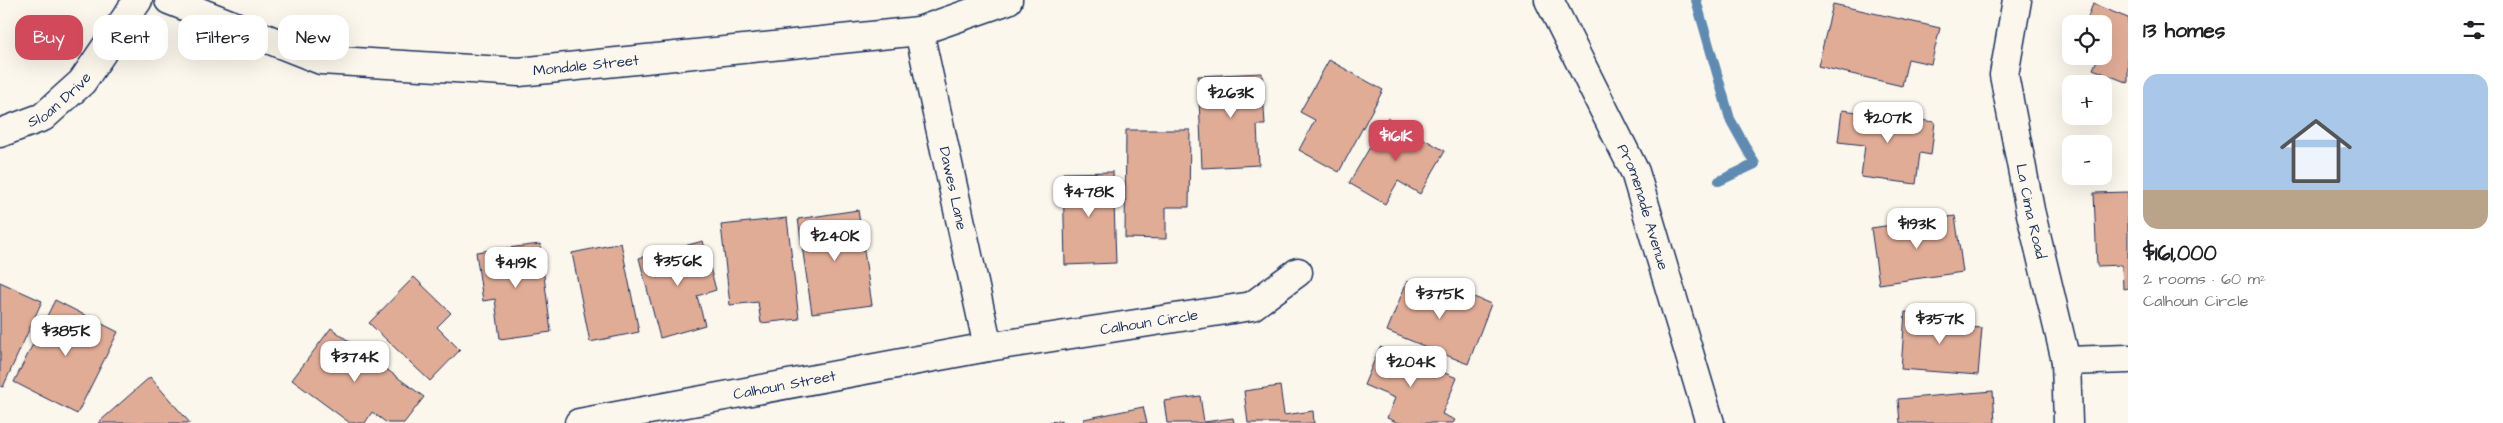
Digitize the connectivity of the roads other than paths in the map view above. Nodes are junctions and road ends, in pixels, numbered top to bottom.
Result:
1 (138, 0) edge
2 (169, 0) edge
3 (1008, 0) edge
4 (1549, 0) edge
5 (2017, 0) edge
6 (919, 30) junction
7 (0, 133) edge
8 (1298, 272) dead end
9 (988, 347) junction
10 (2128, 359) edge
11 (2066, 361) junction
12 (579, 423) edge
13 (1710, 423) edge
14 (2068, 423) edge

1 - 7 street, Sloan Drive
2 - 6 street, Mondale Street
3 - 6 street, Mondale Street
4 - 13 street, Promenade Avenue
5 - 11 street, La Cima Road
6 - 9 street, Dawes Lane
8 - 9 street, Calhoun Circle
9 - 12 street, Calhoun Street
10 - 11 street
11 - 14 street, La Cima Road

